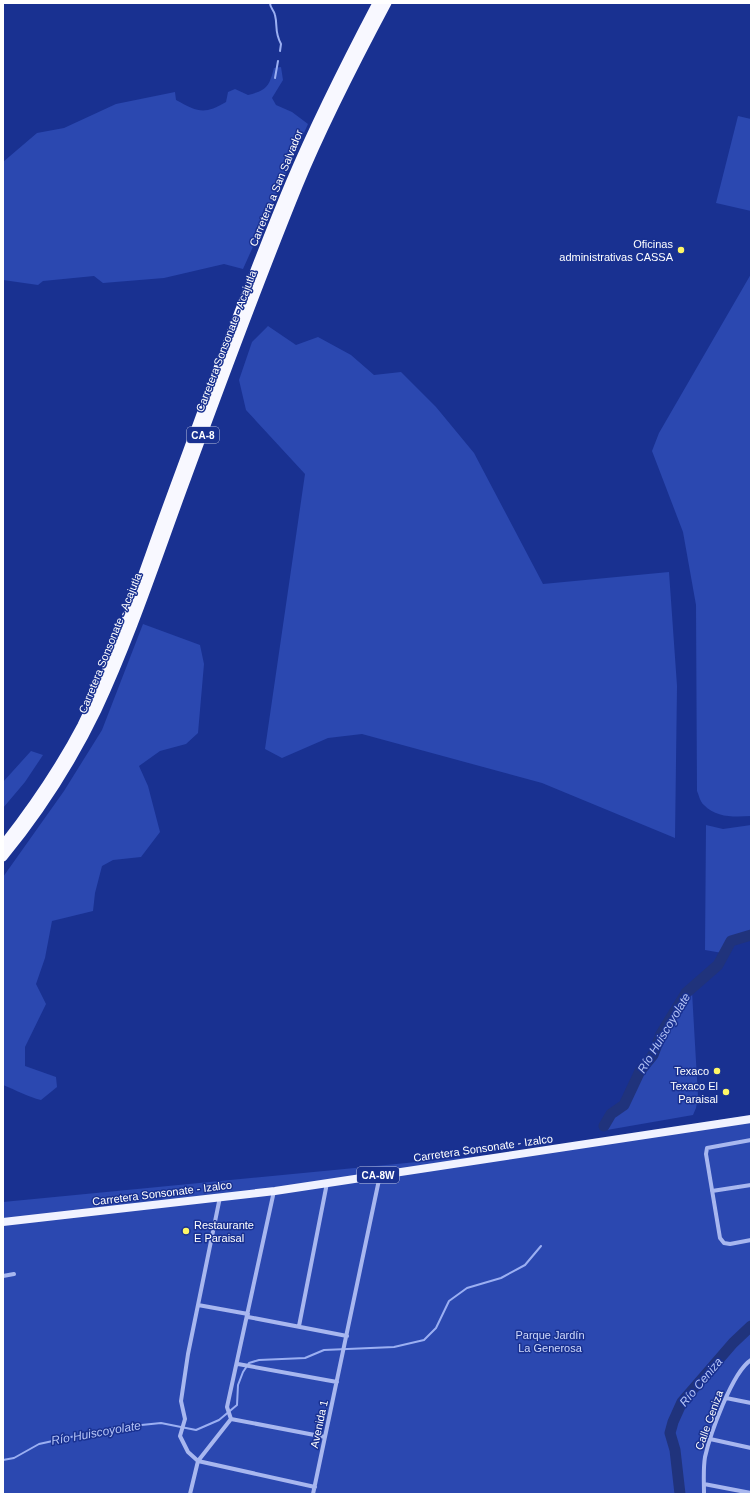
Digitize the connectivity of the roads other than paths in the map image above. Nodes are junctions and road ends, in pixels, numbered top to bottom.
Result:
1 (377, 3) edge
2 (387, 3) edge
3 (3, 845) edge
4 (3, 857) edge
5 (751, 1119) edge
6 (751, 1140) edge
7 (380, 1174) junction
8 (328, 1182) junction
9 (751, 1185) edge
10 (274, 1190) junction
11 (712, 1191) junction
12 (220, 1197) junction
13 (3, 1222) edge
14 (751, 1240) edge
15 (14, 1274) dead end
16 (3, 1276) edge
17 (198, 1305) junction
18 (248, 1315) junction
19 (299, 1326) junction
20 (347, 1336) junction
21 (751, 1360) edge
22 (238, 1364) junction
23 (337, 1382) junction
24 (726, 1398) junction
25 (751, 1403) edge
26 (231, 1417) junction
27 (325, 1437) junction
28 (710, 1439) junction
29 (751, 1448) edge
30 (198, 1461) junction
31 (704, 1484) junction
32 (315, 1487) junction
33 (751, 1493) edge
34 (190, 1494) edge
35 (313, 1494) edge
36 (704, 1494) edge

1 - 3 highway, Carretera a San Salvador / CA-8
2 - 4 highway, Carretera Sonsonate - Acajutla / CA-8
5 - 7 main road, Carretera Sonsonate - Izalco / CA-8W
6 - 11 street
7 - 8 main road, Carretera Sonsonate - Izalco / CA-8W
7 - 20 street, Avenida 1
8 - 10 main road, Carretera Sonsonate - Izalco / CA-8W
8 - 19 street
9 - 11 street
10 - 12 main road, Carretera Sonsonate - Izalco / CA-8W
10 - 18 street
11 - 14 street
12 - 13 main road, Carretera Sonsonate - Izalco / CA-8W
12 - 17 street
15 - 16 street
17 - 18 street
17 - 30 street
18 - 19 street
18 - 22 street
19 - 20 street
20 - 23 street, Avenida 1
21 - 24 street, Calle Ceniza
22 - 23 street
22 - 26 street
23 - 27 street, Avenida 1
24 - 25 street
24 - 28 street, Calle Ceniza
26 - 27 street
26 - 30 street
27 - 32 street, Avenida 1
28 - 29 street
28 - 31 street, Calle Ceniza
30 - 32 street
30 - 34 street
31 - 33 street
31 - 36 street, Calle Ceniza
32 - 35 street, Avenida 1

